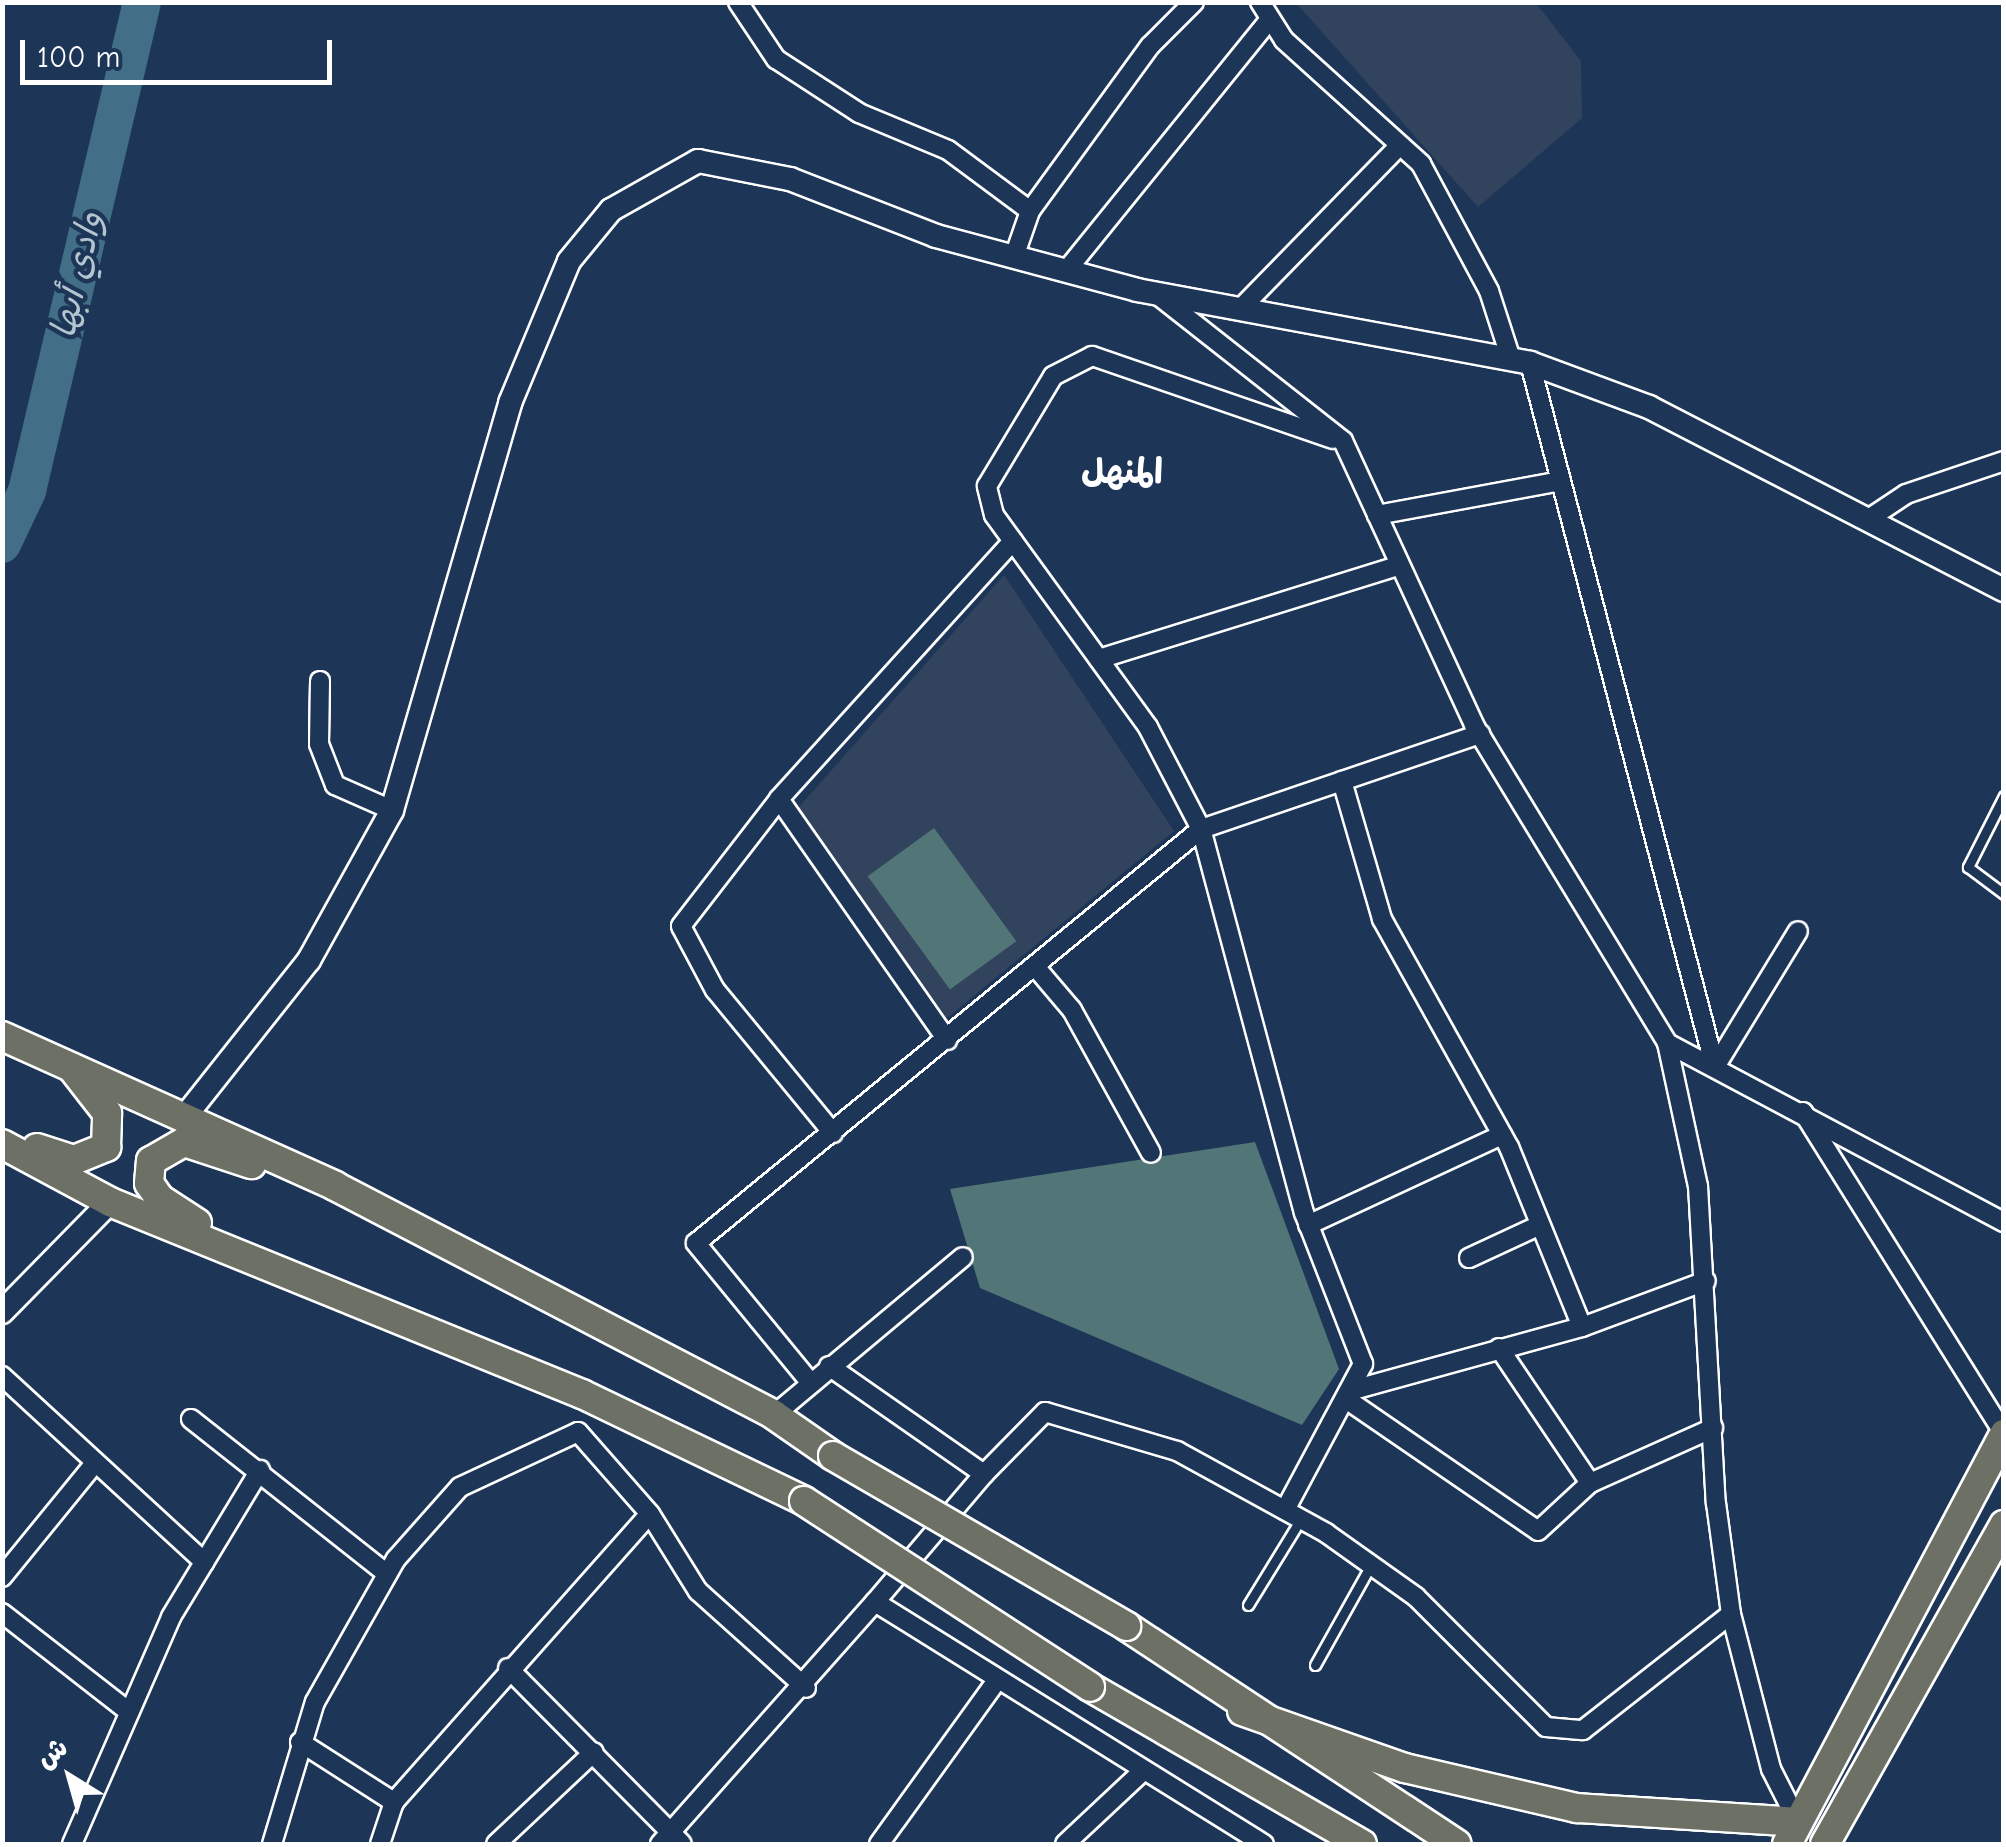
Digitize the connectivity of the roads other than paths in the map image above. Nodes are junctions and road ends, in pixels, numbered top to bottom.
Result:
1 (738, 2) edge
2 (1194, 2) edge
3 (1265, 11) edge
4 (1400, 146) junction
5 (1030, 211) junction
6 (1014, 256) junction
7 (1066, 271) junction
8 (1155, 293) junction
9 (1240, 308) junction
10 (1520, 361) junction
11 (1343, 441) junction
12 (2004, 461) edge
13 (1561, 480) junction
14 (1377, 515) junction
15 (1867, 520) junction
16 (1012, 542) junction
17 (1400, 565) junction
18 (2004, 590) edge
19 (1099, 659) junction
20 (320, 681) dead end
21 (1480, 734) junction
22 (1342, 781) junction
23 (2004, 796) edge
24 (779, 798) junction
25 (392, 810) junction
26 (1202, 829) junction
27 (2004, 894) edge
28 (1798, 931) dead end
29 (1038, 970) junction
30 (2, 1036) edge
31 (948, 1040) junction
32 (1667, 1043) junction
33 (69, 1064) junction
34 (1715, 1067) junction
35 (1802, 1111) junction
36 (188, 1114) junction
37 (833, 1133) junction
38 (1502, 1135) junction
39 (2, 1136) edge
40 (2, 1144) edge
41 (1150, 1153) dead end
42 (334, 1186) junction
43 (110, 1202) junction
44 (2004, 1222) edge
45 (1308, 1224) junction
46 (1538, 1226) junction
47 (962, 1257) dead end
48 (254, 1258) junction
49 (1468, 1258) dead end
50 (1706, 1281) junction
51 (2, 1312) edge
52 (1582, 1327) junction
53 (1499, 1348) junction
54 (828, 1366) junction
55 (2, 1376) edge
56 (810, 1382) junction
57 (1351, 1396) junction
58 (774, 1415) junction
59 (191, 1419) dead end
60 (1713, 1428) junction
61 (2004, 1434) edge
62 (94, 1464) junction
63 (260, 1470) junction
64 (984, 1474) junction
65 (1590, 1483) junction
66 (650, 1514) junction
67 (1293, 1515) junction
68 (1999, 1543) edge
69 (204, 1562) junction
70 (1371, 1565) junction
71 (387, 1574) junction
72 (2, 1577) edge
73 (876, 1602) junction
74 (1248, 1605) dead end
75 (2, 1613) edge
76 (1731, 1614) junction
77 (1315, 1666) dead end
78 (508, 1668) junction
79 (998, 1679) junction
80 (806, 1688) junction
81 (1242, 1711) junction
82 (129, 1712) junction
83 (300, 1742) junction
84 (594, 1752) junction
85 (1141, 1773) junction
86 (1856, 1787) junction
87 (394, 1802) junction
88 (1792, 1833) edge
89 (670, 1842) edge
90 (72, 1844) edge
91 (272, 1844) edge
92 (380, 1844) edge
93 (496, 1844) edge
94 (879, 1844) edge
95 (1065, 1844) edge
96 (1264, 1844) edge
97 (1362, 1844) edge
98 (1456, 1844) edge
99 (1825, 1844) edge
100 (1852, 1844) edge

1 - 5 street
2 - 5 street
3 - 4 street
3 - 7 street
4 - 9 street
4 - 10 street
5 - 6 street
6 - 7 street
6 - 25 street
7 - 8 street
8 - 9 street
8 - 11 street
9 - 10 street
10 - 13 street
10 - 15 street
11 - 14 street
11 - 16 street
12 - 15 street
13 - 14 street
13 - 34 street
14 - 17 street
15 - 18 street
16 - 19 street
16 - 24 street
17 - 19 street
17 - 21 street
19 - 26 street
20 - 25 street
21 - 22 street
21 - 32 street
22 - 26 street
22 - 38 street
23 - 27 lane
24 - 31 street
24 - 37 street
25 - 36 street
26 - 29 street
26 - 45 street
28 - 34 street
29 - 31 street
29 - 41 street
30 - 33 main road
31 - 37 street
32 - 34 street
32 - 50 street
33 - 36 main road
33 - 39 main road
34 - 35 street
35 - 44 street
35 - 61 street
36 - 42 main road
37 - 56 street
38 - 45 street
38 - 46 street
40 - 43 main road
42 - 48 main road
42 - 58 main road
43 - 48 main road
43 - 51 street
45 - 57 street
46 - 49 street
46 - 52 street
47 - 54 street
48 - 97 main road, bridge
50 - 52 street
50 - 60 street
52 - 53 street
53 - 57 street
53 - 65 street
54 - 56 street
54 - 64 street
55 - 62 street
56 - 58 street
57 - 65 street
57 - 67 street
58 - 81 main road, bridge
59 - 63 street
60 - 65 street
60 - 76 street
61 - 88 main road
62 - 69 street
62 - 72 street
63 - 69 street
63 - 71 street
64 - 67 street
64 - 73 street
66 - 71 street
66 - 78 street
66 - 80 street
67 - 70 street
67 - 74 lane
68 - 86 main road
69 - 82 street
70 - 76 street
70 - 77 lane
71 - 83 street
73 - 79 street
73 - 80 street
75 - 82 street
76 - 88 street
78 - 84 street
78 - 87 street
79 - 85 street
79 - 94 street
80 - 89 street
81 - 88 main road
81 - 98 main road
82 - 90 street
83 - 87 street
83 - 91 street
84 - 89 street
84 - 93 street
85 - 95 street
85 - 96 street
86 - 99 main road
86 - 100 main road
87 - 92 street

